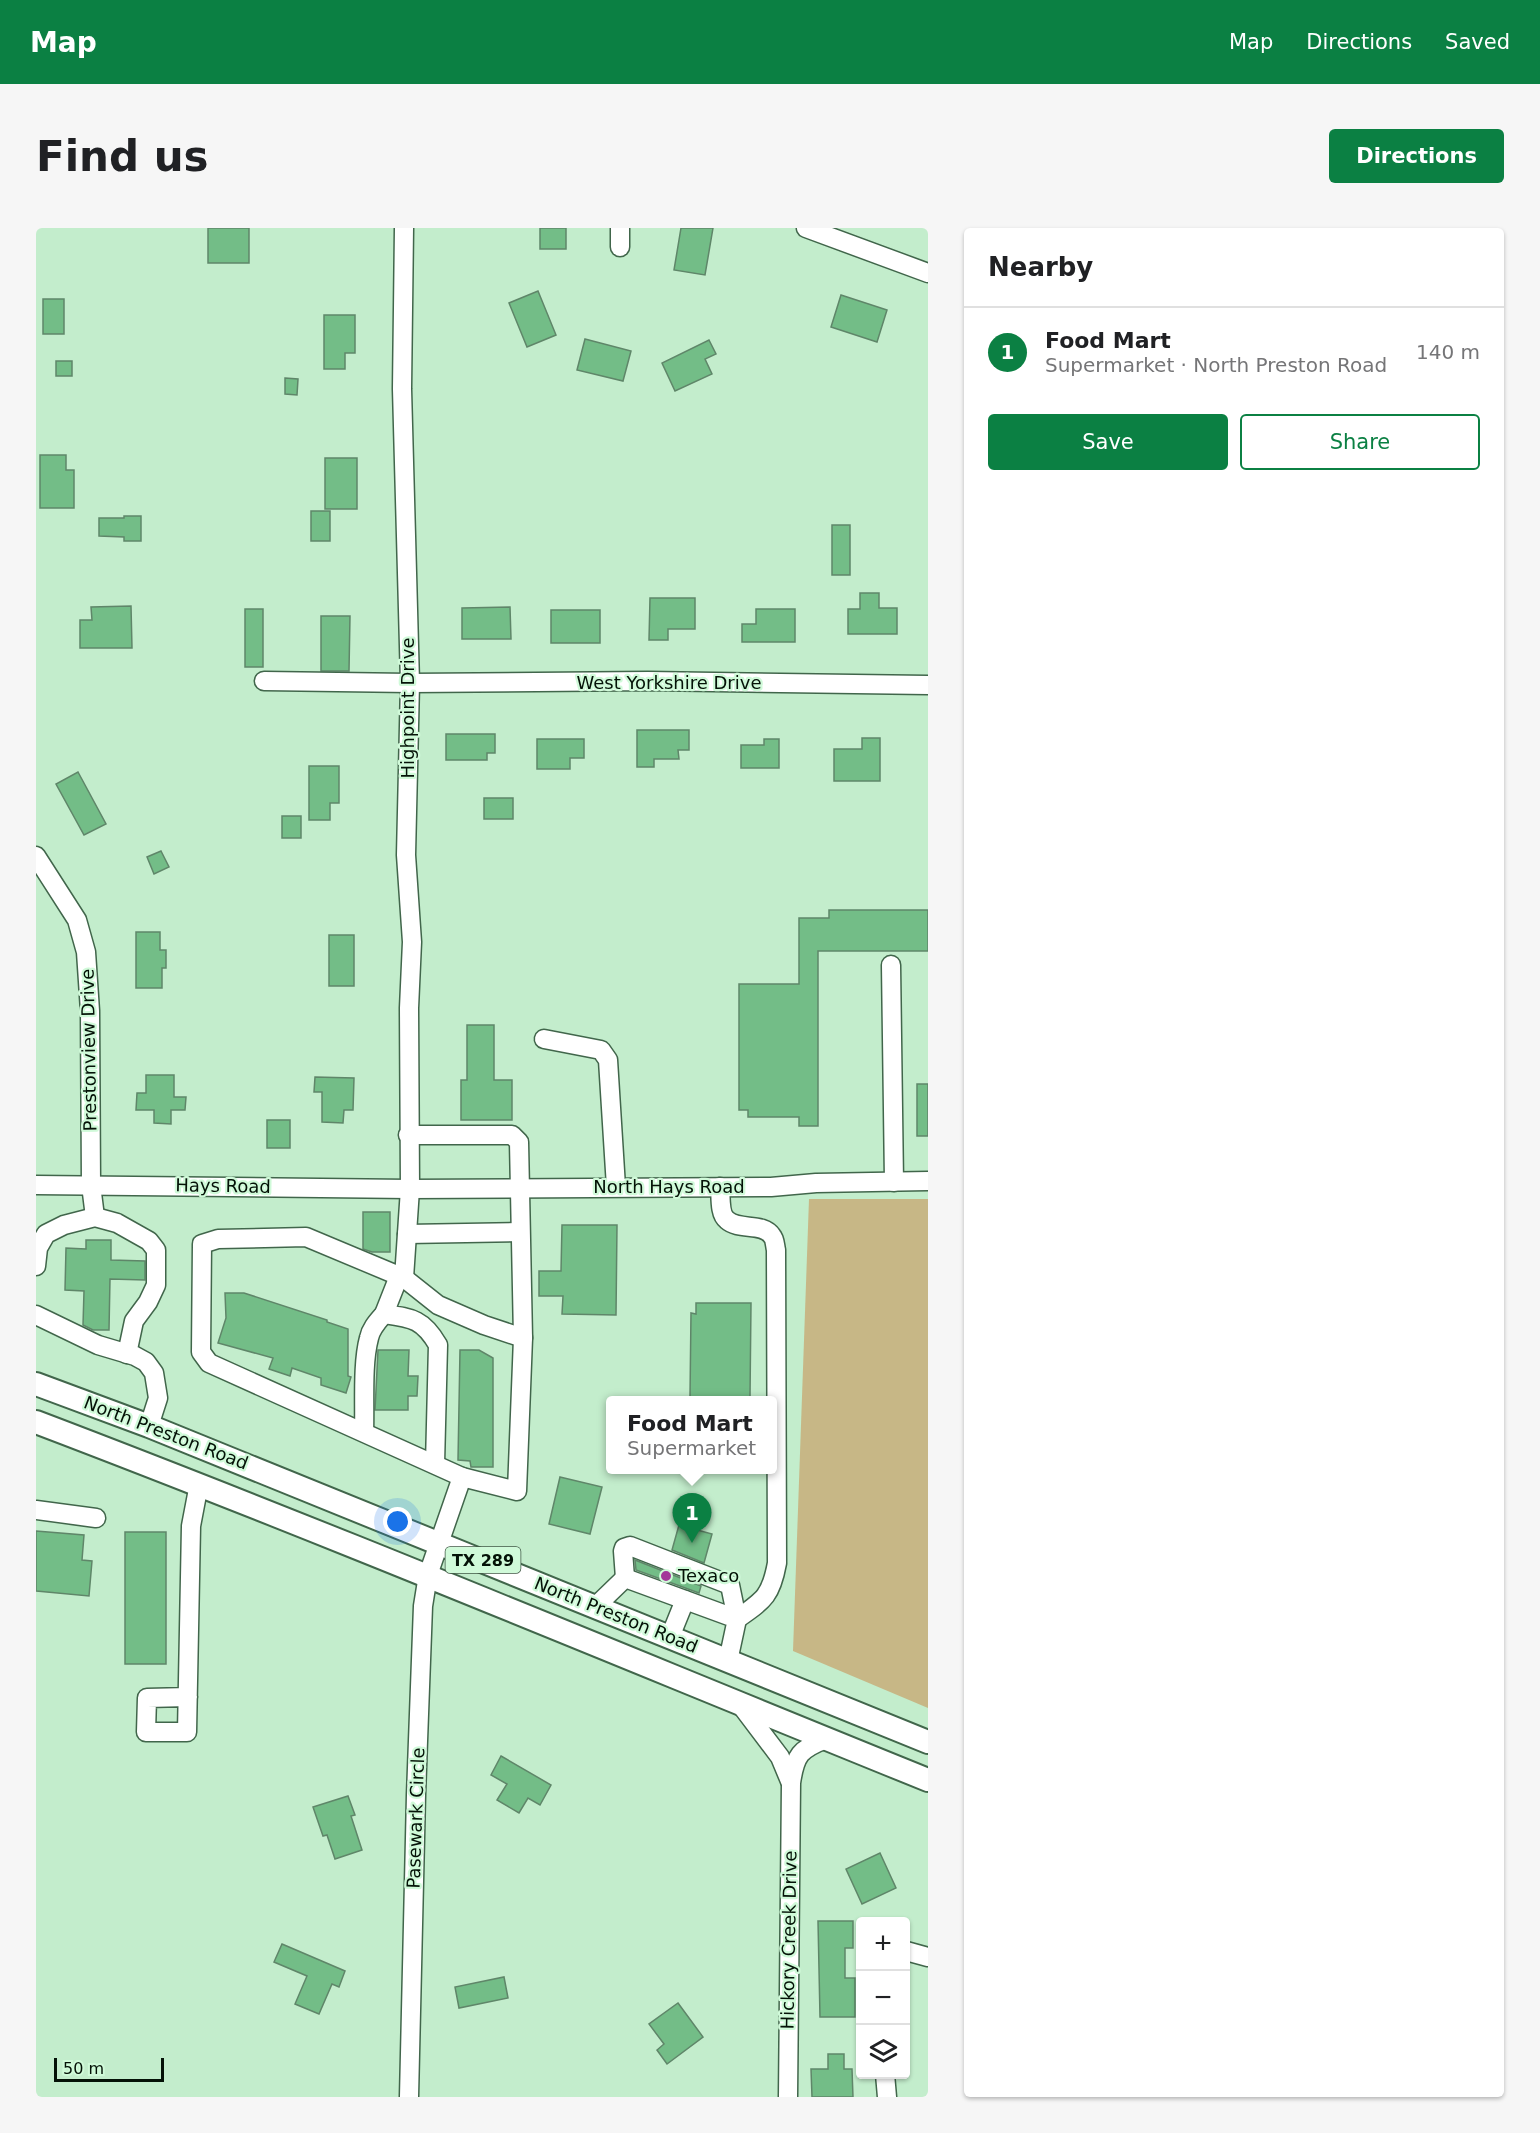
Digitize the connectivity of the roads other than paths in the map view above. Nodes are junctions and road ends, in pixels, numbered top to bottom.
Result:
1 (404, 228) edge
2 (620, 228) edge
3 (806, 228) edge
4 (620, 247) dead end
5 (928, 273) edge
6 (264, 681) dead end
7 (410, 684) junction
8 (928, 685) edge
9 (36, 856) edge
10 (891, 965) dead end
11 (544, 1039) dead end
12 (408, 1135) junction
13 (928, 1181) edge
14 (894, 1182) junction
15 (36, 1185) edge
16 (91, 1185) junction
17 (616, 1187) junction
18 (720, 1187) junction
19 (519, 1188) junction
20 (410, 1189) junction
21 (95, 1216) junction
22 (520, 1232) junction
23 (407, 1234) junction
24 (36, 1266) edge
25 (401, 1277) junction
26 (384, 1314) junction
27 (36, 1315) edge
28 (523, 1338) junction
29 (127, 1354) junction
30 (36, 1384) edge
31 (776, 1396) edge
32 (36, 1422) edge
33 (149, 1426) junction
34 (364, 1432) junction
35 (435, 1464) junction
36 (777, 1474) edge
37 (462, 1477) junction
38 (199, 1484) junction
39 (36, 1510) edge
40 (96, 1518) dead end
41 (439, 1542) junction
42 (428, 1575) junction
43 (625, 1578) junction
44 (685, 1600) junction
45 (596, 1606) junction
46 (737, 1619) junction
47 (670, 1637) junction
48 (728, 1661) junction
49 (188, 1697) dead end
50 (740, 1703) junction
51 (826, 1739) junction
52 (928, 1742) edge
53 (928, 1780) edge
54 (791, 1783) junction
55 (910, 1952) edge
56 (928, 1957) edge
57 (885, 2079) edge
58 (409, 2097) edge
59 (788, 2097) edge
60 (887, 2097) edge

1 - 7 street, Highpoint Drive
2 - 4 street
3 - 5 street
6 - 7 street, West Yorkshire Drive
7 - 8 street, West Yorkshire Drive
7 - 12 street, Highpoint Drive
9 - 16 street, Prestonview Drive
10 - 14 street
11 - 17 street
12 - 19 street
12 - 20 street, Highpoint Drive
13 - 14 street, North Hays Road
14 - 18 street, North Hays Road
15 - 16 street, Hays Road
16 - 20 street, Hays Road
16 - 21 street, Prestonview Drive
17 - 18 street, North Hays Road
17 - 19 street, North Hays Road
18 - 31 street
19 - 20 street, North Hays Road
19 - 22 street
20 - 23 street, Highpoint Drive
21 - 24 street
21 - 29 street
22 - 23 street
22 - 28 street
23 - 25 street, Highpoint Drive
25 - 26 street, Highpoint Drive
25 - 28 street
25 - 34 street
26 - 34 street, Highpoint Drive
26 - 35 street
27 - 29 street
28 - 37 street
29 - 33 street
30 - 33 main road, North Preston Road / TX 289
32 - 38 main road, North Preston Road / TX 289
33 - 41 main road, North Preston Road / TX 289
34 - 35 street
35 - 37 street
36 - 46 street
37 - 41 street, Pasewark Circle
38 - 42 main road, North Preston Road / TX 289
38 - 49 street
39 - 40 street
41 - 42 street, Pasewark Circle
41 - 45 main road, North Preston Road / TX 289
42 - 50 main road, North Preston Road / TX 289
42 - 58 street, Pasewark Circle
43 - 44 street
43 - 45 street
43 - 46 street
44 - 46 street
44 - 47 street
45 - 47 main road, North Preston Road / TX 289
46 - 48 street
47 - 48 main road, North Preston Road / TX 289
48 - 52 main road, North Preston Road / TX 289
50 - 51 main road, North Preston Road / TX 289
50 - 54 street, Hickory Creek Drive
51 - 53 main road, North Preston Road / TX 289
51 - 54 street, Hickory Creek Drive
54 - 59 street, Hickory Creek Drive
55 - 56 street
57 - 60 street

